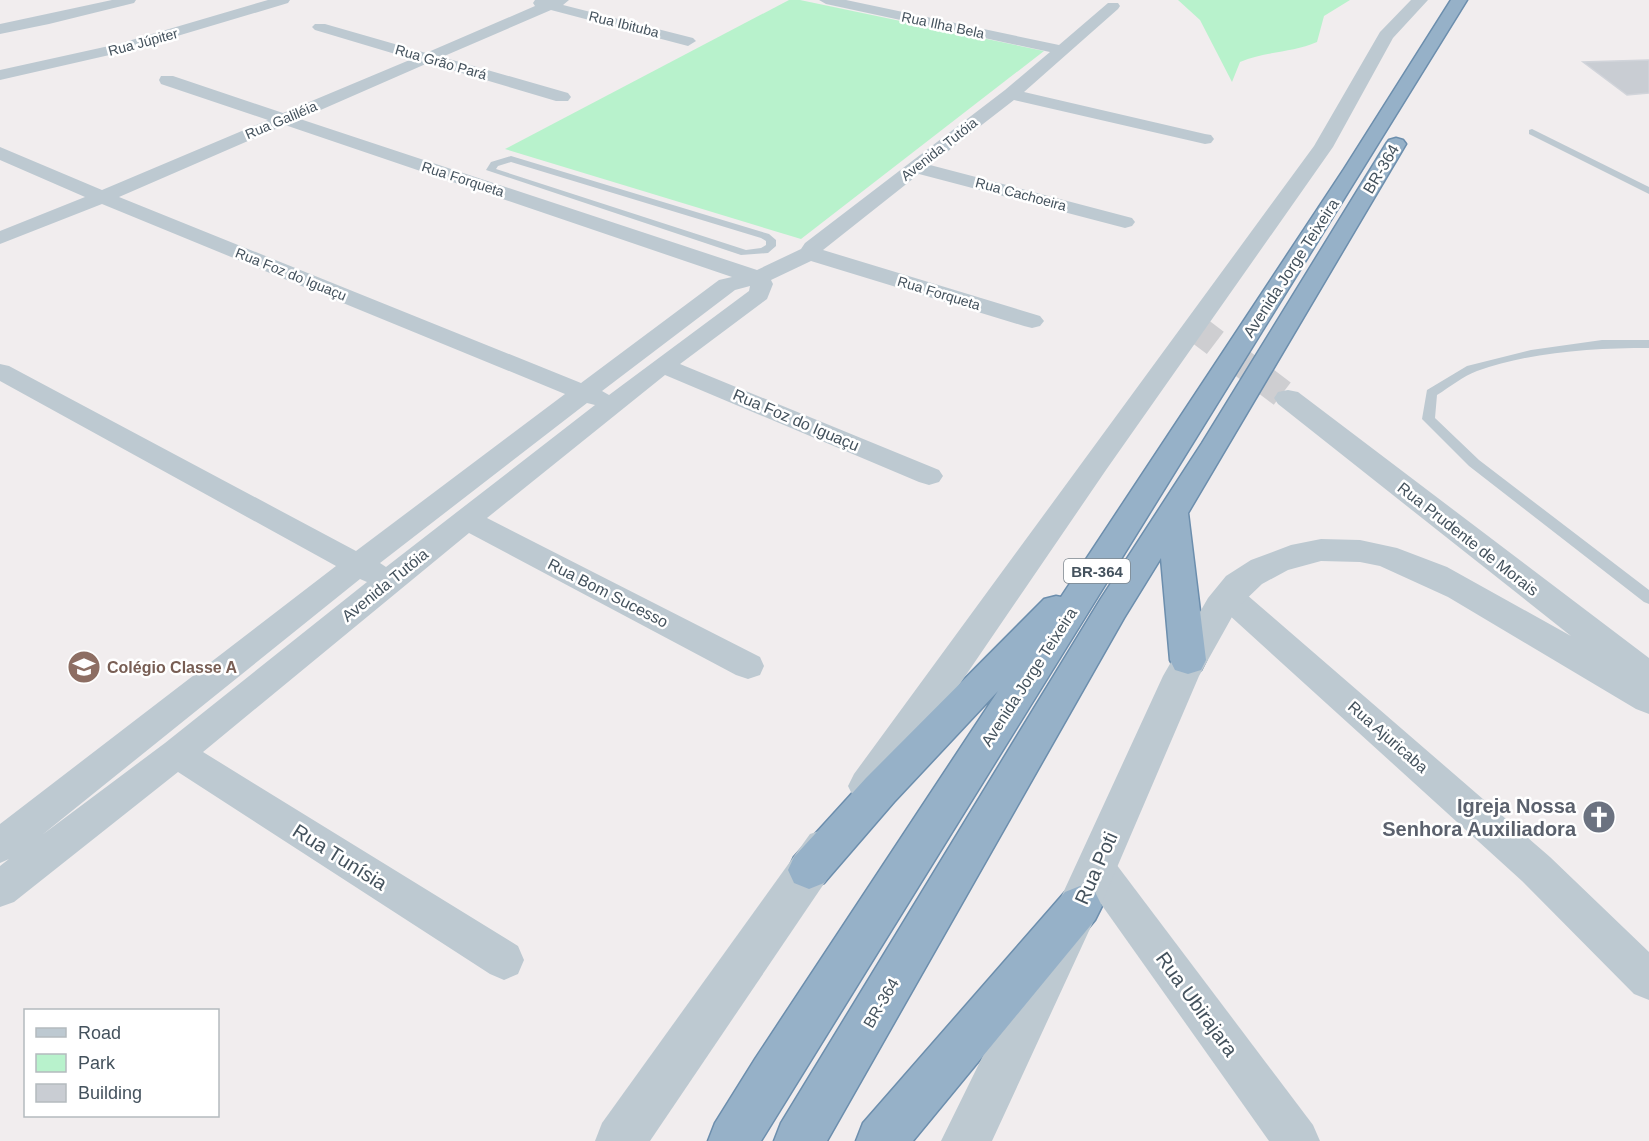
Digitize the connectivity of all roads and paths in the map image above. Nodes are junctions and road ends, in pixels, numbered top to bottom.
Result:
1 (129, 0) edge
2 (283, 0) edge
3 (524, 0) edge
4 (826, 0) edge
5 (1420, 0) edge
6 (1459, 0) edge
7 (1481, 0) edge
8 (555, 3) edge
9 (926, 5) dead end
10 (1113, 6) dead end
11 (907, 16) junction
12 (320, 27) dead end
13 (0, 29) edge
14 (688, 40) dead end
15 (1061, 50) junction
16 (426, 58) junction
17 (0, 75) edge
18 (166, 80) dead end
19 (1011, 94) junction
20 (562, 97) dead end
21 (284, 118) junction
22 (1532, 132) dead end
23 (1205, 139) dead end
24 (0, 153) edge
25 (916, 167) junction
26 (1649, 191) edge
27 (102, 197) junction
28 (687, 212) junction
29 (1125, 222) dead end
30 (727, 224) junction
31 (683, 233) junction
32 (664, 236) junction
33 (0, 238) edge
34 (704, 240) junction
35 (812, 253) junction
36 (758, 278) junction
37 (1032, 321) dead end
38 (1649, 344) edge
39 (662, 365) junction
40 (0, 371) edge
41 (584, 393) junction
42 (1288, 398) tunnel mouth
43 (612, 404) junction
44 (929, 476) dead end
45 (1173, 514) junction
46 (467, 520) junction
47 (1108, 555) junction
48 (359, 565) junction
49 (388, 582) junction
50 (1228, 596) junction
51 (1649, 598) edge
52 (1188, 660) junction
53 (748, 666) dead end
54 (1649, 679) edge
55 (1649, 699) edge
56 (177, 753) junction
57 (0, 846) edge
58 (809, 870) junction
59 (1088, 887) junction
60 (0, 890) edge
61 (504, 960) dead end
62 (1649, 980) edge
63 (620, 1141) edge
64 (733, 1141) edge
65 (799, 1141) edge
66 (881, 1141) edge
67 (966, 1141) edge
68 (1297, 1141) edge

1 - 13 street
2 - 17 street, Rua Júpiter
3 - 8 street, Rua Ibituba
4 - 11 street, Rua Ilha Bela
5 - 58 street
6 - 47 highway, Avenida Jorge Teixeira / BR-364
7 - 45 highway, BR-364 / BR-364
8 - 14 street, Rua Ibituba
8 - 16 street, Rua Galiléia
9 - 11 street
10 - 15 street, Avenida Tutóia
11 - 15 street, Rua Ilha Bela
12 - 16 street, Rua Grão Pará
15 - 19 street, Avenida Tutóia
16 - 20 street, Rua Grão Pará
16 - 21 street, Rua Galiléia
18 - 21 street, Rua Forqueta
19 - 23 street
19 - 25 street, Avenida Tutóia
21 - 27 street, Rua Galiléia
21 - 32 street, Rua Forqueta
22 - 26 lane
24 - 27 street, Rua Foz do Iguaçu
25 - 29 street, Rua Cachoeira
25 - 35 street, Avenida Tutóia
27 - 33 street, Rua Galiléia
27 - 41 street, Rua Foz do Iguaçu
28 - 30 lane
28 - 32 lane
28 - 32 lane
30 - 34 lane
30 - 34 lane
31 - 32 lane
31 - 32 lane
31 - 34 lane
32 - 36 street, Rua Forqueta
35 - 36 street, Avenida Tutóia
35 - 37 street, Rua Forqueta
36 - 39 street, Avenida Tutóia
36 - 41 street, Avenida Tutóia
38 - 51 lane
39 - 43 street, Avenida Tutóia
39 - 44 street, Rua Foz do Iguaçu
40 - 48 street
41 - 43 street, Rua Foz do Iguaçu
41 - 48 street, Avenida Tutóia
42 - 54 street, Rua Prudente de Morais
43 - 46 street, Avenida Tutóia
45 - 52 highway
45 - 65 highway, BR-364 / BR-364
46 - 49 street, Avenida Tutóia
46 - 53 street, Rua Bom Sucesso
47 - 58 highway
47 - 64 highway, Avenida Jorge Teixeira / BR-364
48 - 49 street
48 - 57 street, Avenida Tutóia
49 - 56 street, Avenida Tutóia
50 - 52 street, Rua Poti
50 - 55 street, Rua Poti
50 - 62 street, Rua Ajuricaba
52 - 59 street, Rua Poti
56 - 60 street, Avenida Tutóia
56 - 61 street, Rua Tunísia
58 - 63 street
59 - 66 highway
59 - 67 street, Rua Poti
59 - 68 street, Rua Ubirajara

